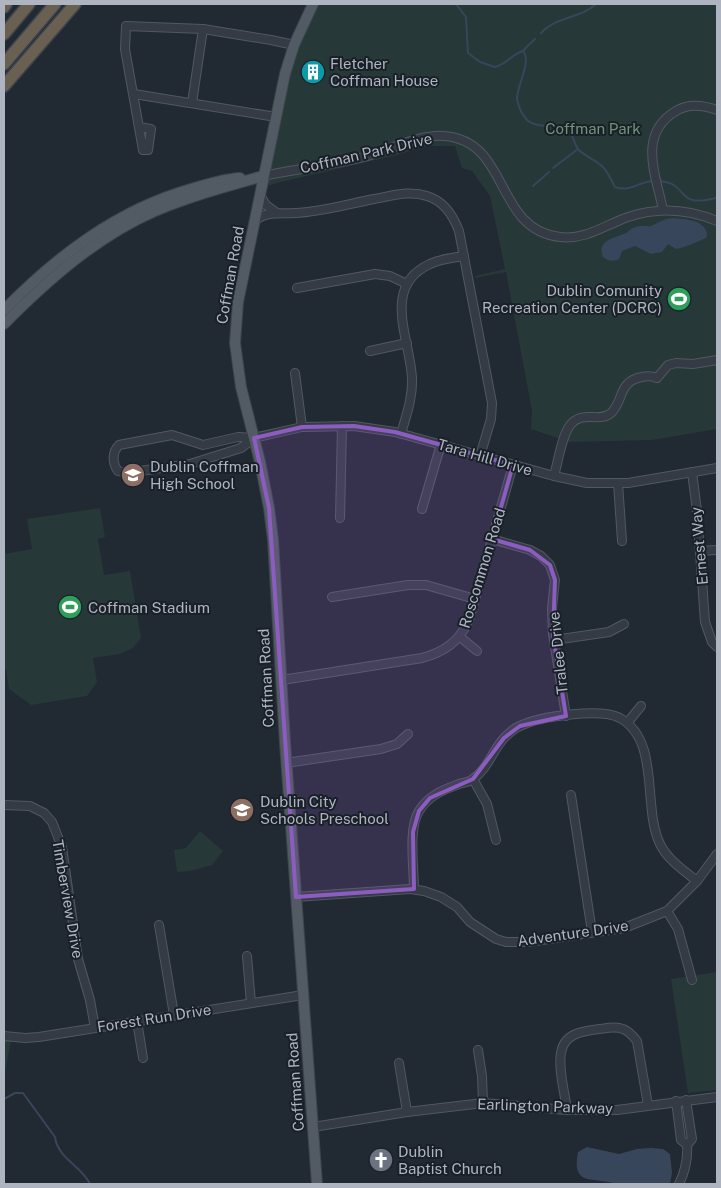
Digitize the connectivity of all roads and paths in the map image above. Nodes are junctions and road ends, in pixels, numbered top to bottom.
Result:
1 (6, 4) edge
2 (18, 4) edge
3 (29, 4) edge
4 (55, 4) edge
5 (75, 4) edge
6 (313, 4) edge
7 (4, 7) edge
8 (203, 30) junction
9 (4, 33) edge
10 (294, 45) junction
11 (4, 64) edge
12 (4, 86) edge
13 (134, 94) junction
14 (192, 103) junction
15 (717, 110) edge
16 (276, 117) junction
17 (139, 127) dead end
18 (263, 176) junction
19 (260, 193) junction
20 (663, 210) junction
21 (282, 214) junction
22 (255, 221) junction
23 (717, 221) edge
24 (464, 256) junction
25 (407, 284) junction
26 (296, 288) dead end
27 (4, 310) edge
28 (4, 324) edge
29 (406, 343) junction
30 (370, 351) dead end
31 (717, 360) edge
32 (295, 373) dead end
33 (342, 426) junction
34 (302, 427) junction
35 (402, 434) junction
36 (254, 438) junction
37 (441, 444) junction
38 (203, 445) junction
39 (480, 456) junction
40 (203, 460) junction
41 (513, 465) junction
42 (717, 468) edge
43 (692, 472) junction
44 (554, 476) junction
45 (618, 484) junction
46 (422, 510) dead end
47 (340, 518) dead end
48 (492, 539) junction
49 (622, 541) dead end
50 (717, 550) edge
51 (700, 551) junction
52 (332, 597) dead end
53 (474, 599) junction
54 (624, 624) dead end
55 (460, 637) junction
56 (554, 640) junction
57 (717, 648) edge
58 (477, 651) dead end
59 (282, 680) junction
60 (641, 706) dead end
61 (566, 716) junction
62 (628, 722) junction
63 (408, 734) dead end
64 (286, 763) junction
65 (473, 779) junction
66 (571, 795) dead end
67 (4, 805) edge
68 (496, 840) dead end
69 (717, 856) edge
70 (697, 881) junction
71 (414, 889) junction
72 (296, 896) junction
73 (667, 911) junction
74 (160, 925) dead end
75 (592, 932) junction
76 (247, 956) dead end
77 (692, 980) dead end
78 (304, 995) junction
79 (252, 1003) junction
80 (174, 1015) junction
81 (136, 1021) junction
82 (95, 1028) junction
83 (4, 1036) edge
84 (478, 1050) dead end
85 (143, 1058) dead end
86 (399, 1063) dead end
87 (717, 1097) edge
88 (686, 1100) junction
89 (676, 1101) junction
90 (483, 1102) junction
91 (648, 1105) junction
92 (567, 1110) junction
93 (406, 1112) junction
94 (313, 1127) junction
95 (687, 1145) junction
96 (317, 1184) edge
97 (679, 1184) edge

1 - 7 highway
2 - 9 highway
3 - 9 highway
4 - 11 highway
5 - 12 highway
6 - 10 main road, Coffman Road
8 - 10 street
8 - 13 street
8 - 14 street
10 - 16 main road, Coffman Road
13 - 14 street
13 - 17 street
14 - 16 street
15 - 20 street
16 - 18 main road, Coffman Road
18 - 19 main road, Coffman Road
18 - 20 street, Coffman Park Drive
18 - 27 main road
18 - 28 main road
19 - 21 street
19 - 22 main road, Coffman Road
20 - 23 street, Coffman Park Drive
21 - 22 street
21 - 24 street
22 - 36 main road, Coffman Road
24 - 25 street
24 - 39 street
25 - 26 street
25 - 29 street
29 - 30 street
29 - 35 street
31 - 44 street
32 - 34 street
33 - 34 street, Tara Hill Drive
33 - 35 street, Tara Hill Drive
33 - 47 street
34 - 36 street, Tara Hill Drive
35 - 37 street, Tara Hill Drive
36 - 38 street
36 - 40 street
36 - 59 main road, Coffman Road
37 - 39 street, Tara Hill Drive
37 - 46 street
38 - 40 street
38 - 40 street
39 - 41 street, Tara Hill Drive
41 - 44 street, Tara Hill Drive
41 - 48 street, Roscommon Road
42 - 43 street, Tara Hill Drive
43 - 45 street, Tara Hill Drive
43 - 51 street, Ernest Way
44 - 45 street, Tara Hill Drive
45 - 49 street
48 - 53 street, Roscommon Road
48 - 56 street, Tralee Drive
50 - 51 street
51 - 57 street, Ernest Way
52 - 53 street
53 - 55 street, Roscommon Road
54 - 56 street
55 - 58 street
55 - 59 street, Roscommon Road
56 - 61 street, Tralee Drive
59 - 64 main road, Coffman Road
60 - 62 street
61 - 62 street
61 - 65 street
62 - 70 street
63 - 64 street
64 - 72 main road, Coffman Road
65 - 68 street
65 - 71 street
66 - 75 street
67 - 82 street, Timberview Drive
69 - 70 street, Adventure Drive
70 - 73 street, Adventure Drive
71 - 72 street, Adventure Drive
71 - 75 street, Adventure Drive
72 - 78 main road, Coffman Road
73 - 75 street, Adventure Drive
73 - 77 street
74 - 80 street
76 - 79 street
78 - 79 street, Forest Run Drive
78 - 94 main road, Coffman Road
79 - 80 street, Forest Run Drive
80 - 81 street, Forest Run Drive
81 - 82 street, Forest Run Drive
81 - 85 street
82 - 83 street, Forest Run Drive
84 - 90 street
86 - 93 street
87 - 88 street, Earlington Parkway
88 - 89 street, Earlington Parkway
88 - 95 street
89 - 91 street, Earlington Parkway
89 - 95 street
90 - 92 street, Earlington Parkway
90 - 93 street, Earlington Parkway
91 - 92 street, Earlington Parkway
91 - 92 street
93 - 94 street, Earlington Parkway
94 - 96 main road, Coffman Road
95 - 97 street

